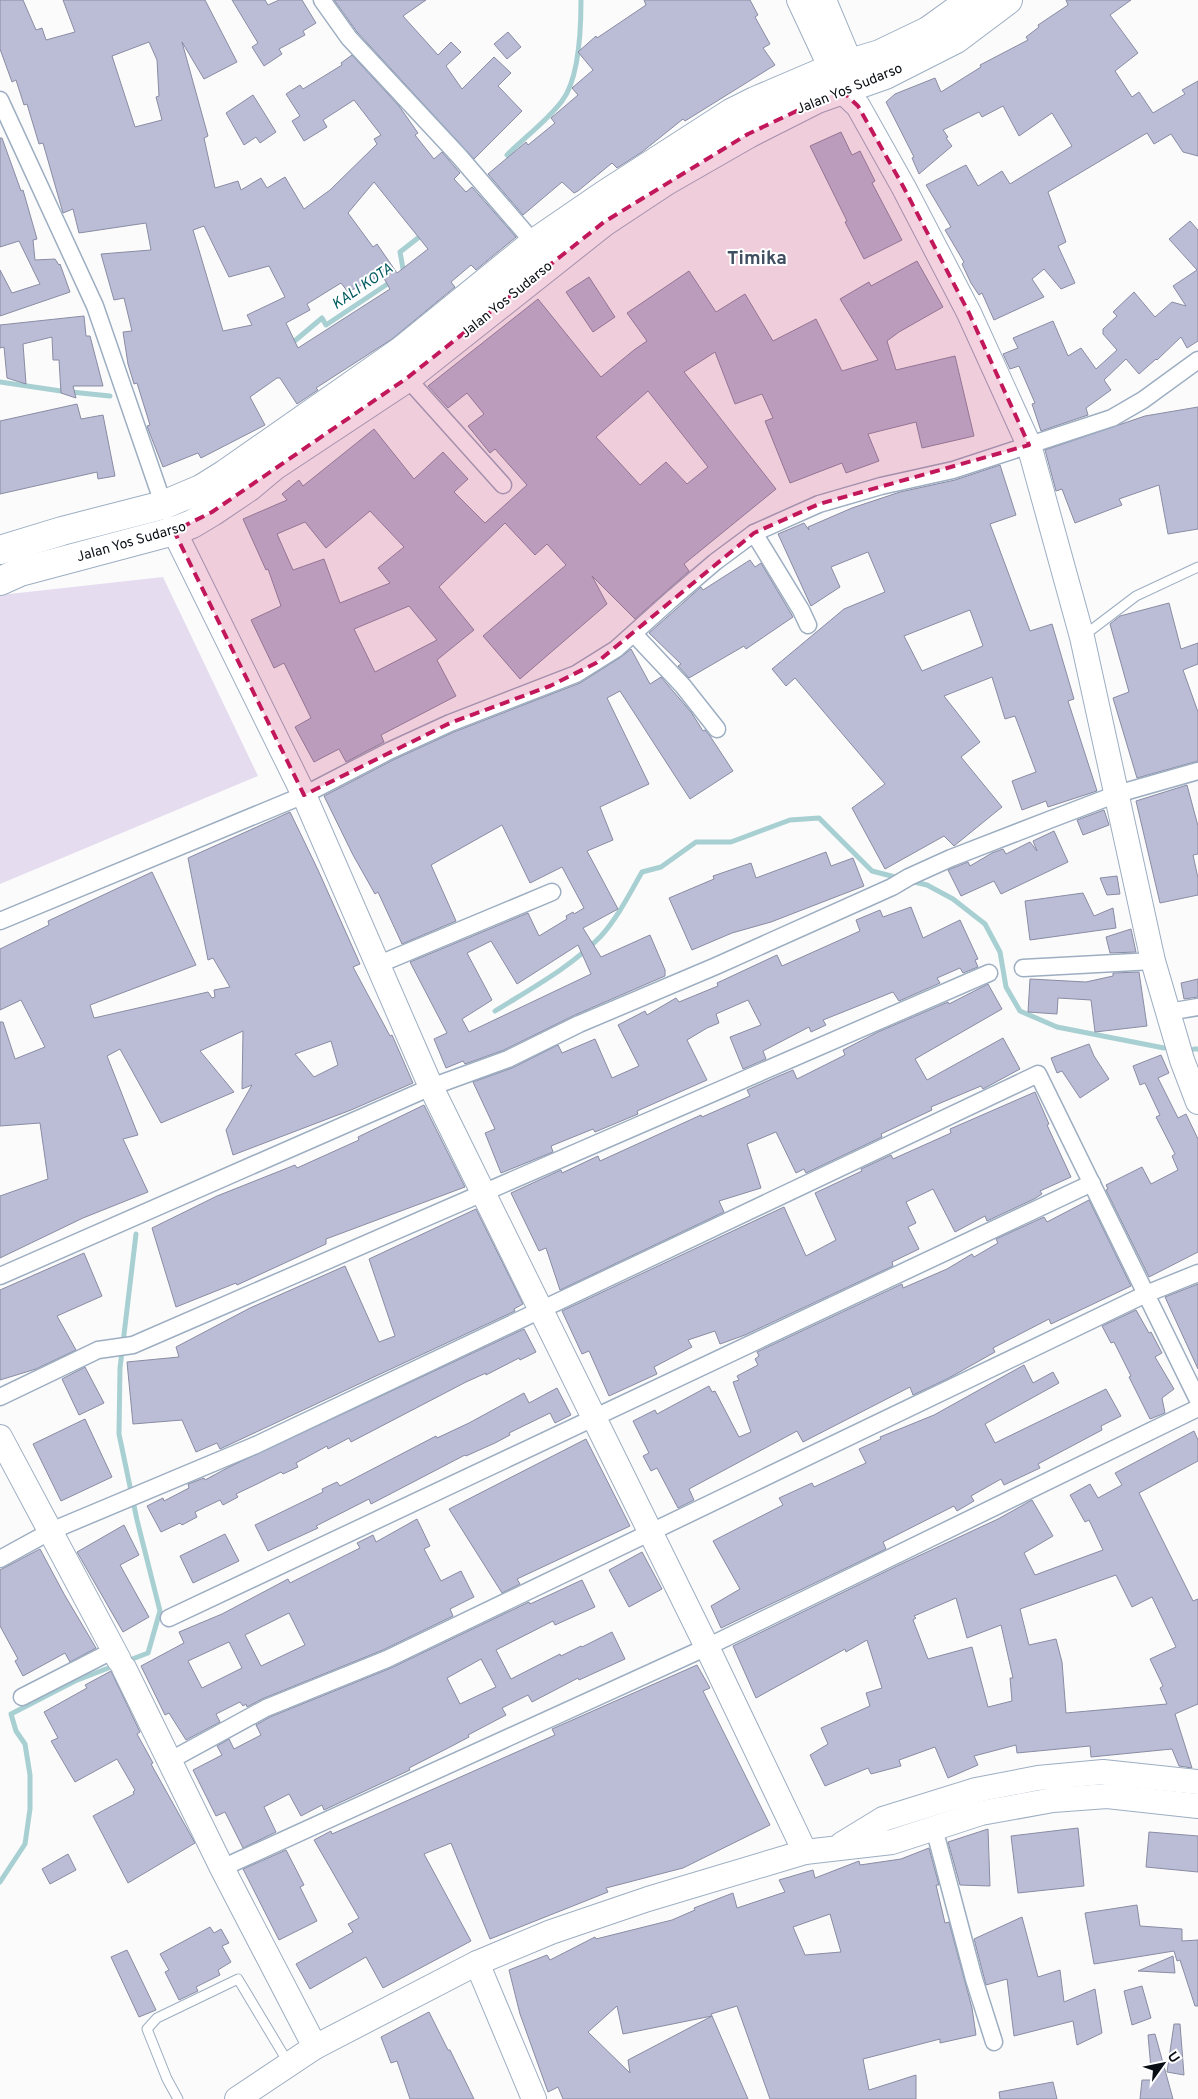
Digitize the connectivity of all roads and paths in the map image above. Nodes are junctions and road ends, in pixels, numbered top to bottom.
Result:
1 (322, 0) edge
2 (799, 0) edge
3 (824, 0) edge
4 (1008, 0) edge
5 (959, 6) edge
6 (847, 82) junction
7 (0, 100) edge
8 (534, 243) junction
9 (1198, 360) edge
10 (407, 378) junction
11 (1029, 445) junction
12 (504, 485) dead end
13 (163, 505) junction
14 (174, 531) junction
15 (754, 533) junction
16 (0, 550) edge
17 (1198, 567) edge
18 (0, 581) edge
19 (808, 625) dead end
20 (634, 634) junction
21 (1082, 637) junction
22 (717, 729) dead end
23 (1198, 771) edge
24 (1117, 794) junction
25 (304, 795) junction
26 (552, 892) dead end
27 (0, 920) edge
28 (1154, 961) junction
29 (377, 965) junction
30 (1023, 968) dead end
31 (989, 973) dead end
32 (1198, 1007) edge
33 (1168, 1012) junction
34 (431, 1087) junction
35 (1198, 1102) edge
36 (1092, 1184) junction
37 (484, 1193) junction
38 (1198, 1273) edge
39 (0, 1276) edge
40 (1146, 1294) junction
41 (541, 1309) junction
42 (0, 1397) edge
43 (1198, 1400) edge
44 (1198, 1408) edge
45 (595, 1418) junction
46 (0, 1437) edge
47 (51, 1531) junction
48 (651, 1533) junction
49 (0, 1558) edge
50 (169, 1618) dead end
51 (707, 1647) junction
52 (119, 1659) junction
53 (22, 1697) dead end
54 (169, 1761) junction
55 (1198, 1782) edge
56 (1198, 1806) edge
57 (934, 1828) junction
58 (836, 1847) junction
59 (805, 1852) junction
60 (222, 1868) junction
61 (477, 1964) junction
62 (994, 2042) dead end
63 (315, 2047) junction
64 (290, 2065) junction
65 (178, 2099) edge
66 (237, 2099) edge
67 (534, 2099) edge

1 - 8 street
2 - 6 street
3 - 6 street
4 - 6 highway, Jalan Yos Sudarso
5 - 6 highway, Jalan Yos Sudarso
6 - 8 highway, Jalan Yos Sudarso
6 - 10 highway, Jalan Yos Sudarso
6 - 11 street
7 - 13 street
8 - 13 highway, Jalan Yos Sudarso
9 - 11 street
10 - 12 street
10 - 14 highway, Jalan Yos Sudarso
11 - 15 street
11 - 21 street
13 - 14 street
13 - 16 highway, Jalan Yos Sudarso
14 - 18 highway, Jalan Yos Sudarso
14 - 25 street
15 - 19 street
15 - 20 street
17 - 21 lane
20 - 22 street
20 - 25 street
21 - 24 street
23 - 24 street
24 - 28 street
24 - 34 street
25 - 27 street
25 - 29 street
26 - 29 street
28 - 30 street
28 - 33 street
29 - 34 street
31 - 37 street
32 - 33 street
33 - 35 street
34 - 37 street
34 - 39 street
36 - 40 street
36 - 41 street
36 - 45 street
37 - 41 street
37 - 42 street
38 - 40 street
40 - 43 street
40 - 48 street
41 - 45 street
41 - 47 street
44 - 51 street
45 - 48 street
45 - 50 street
46 - 47 street
47 - 49 street
47 - 52 street
48 - 51 street
48 - 54 street
51 - 59 street
51 - 60 street
52 - 53 street
52 - 54 street
54 - 60 street
55 - 58 street
56 - 57 street
57 - 58 street
57 - 62 street
58 - 59 street
59 - 61 street
60 - 63 street
61 - 63 street
61 - 67 street
63 - 64 street
64 - 65 lane
64 - 66 street

